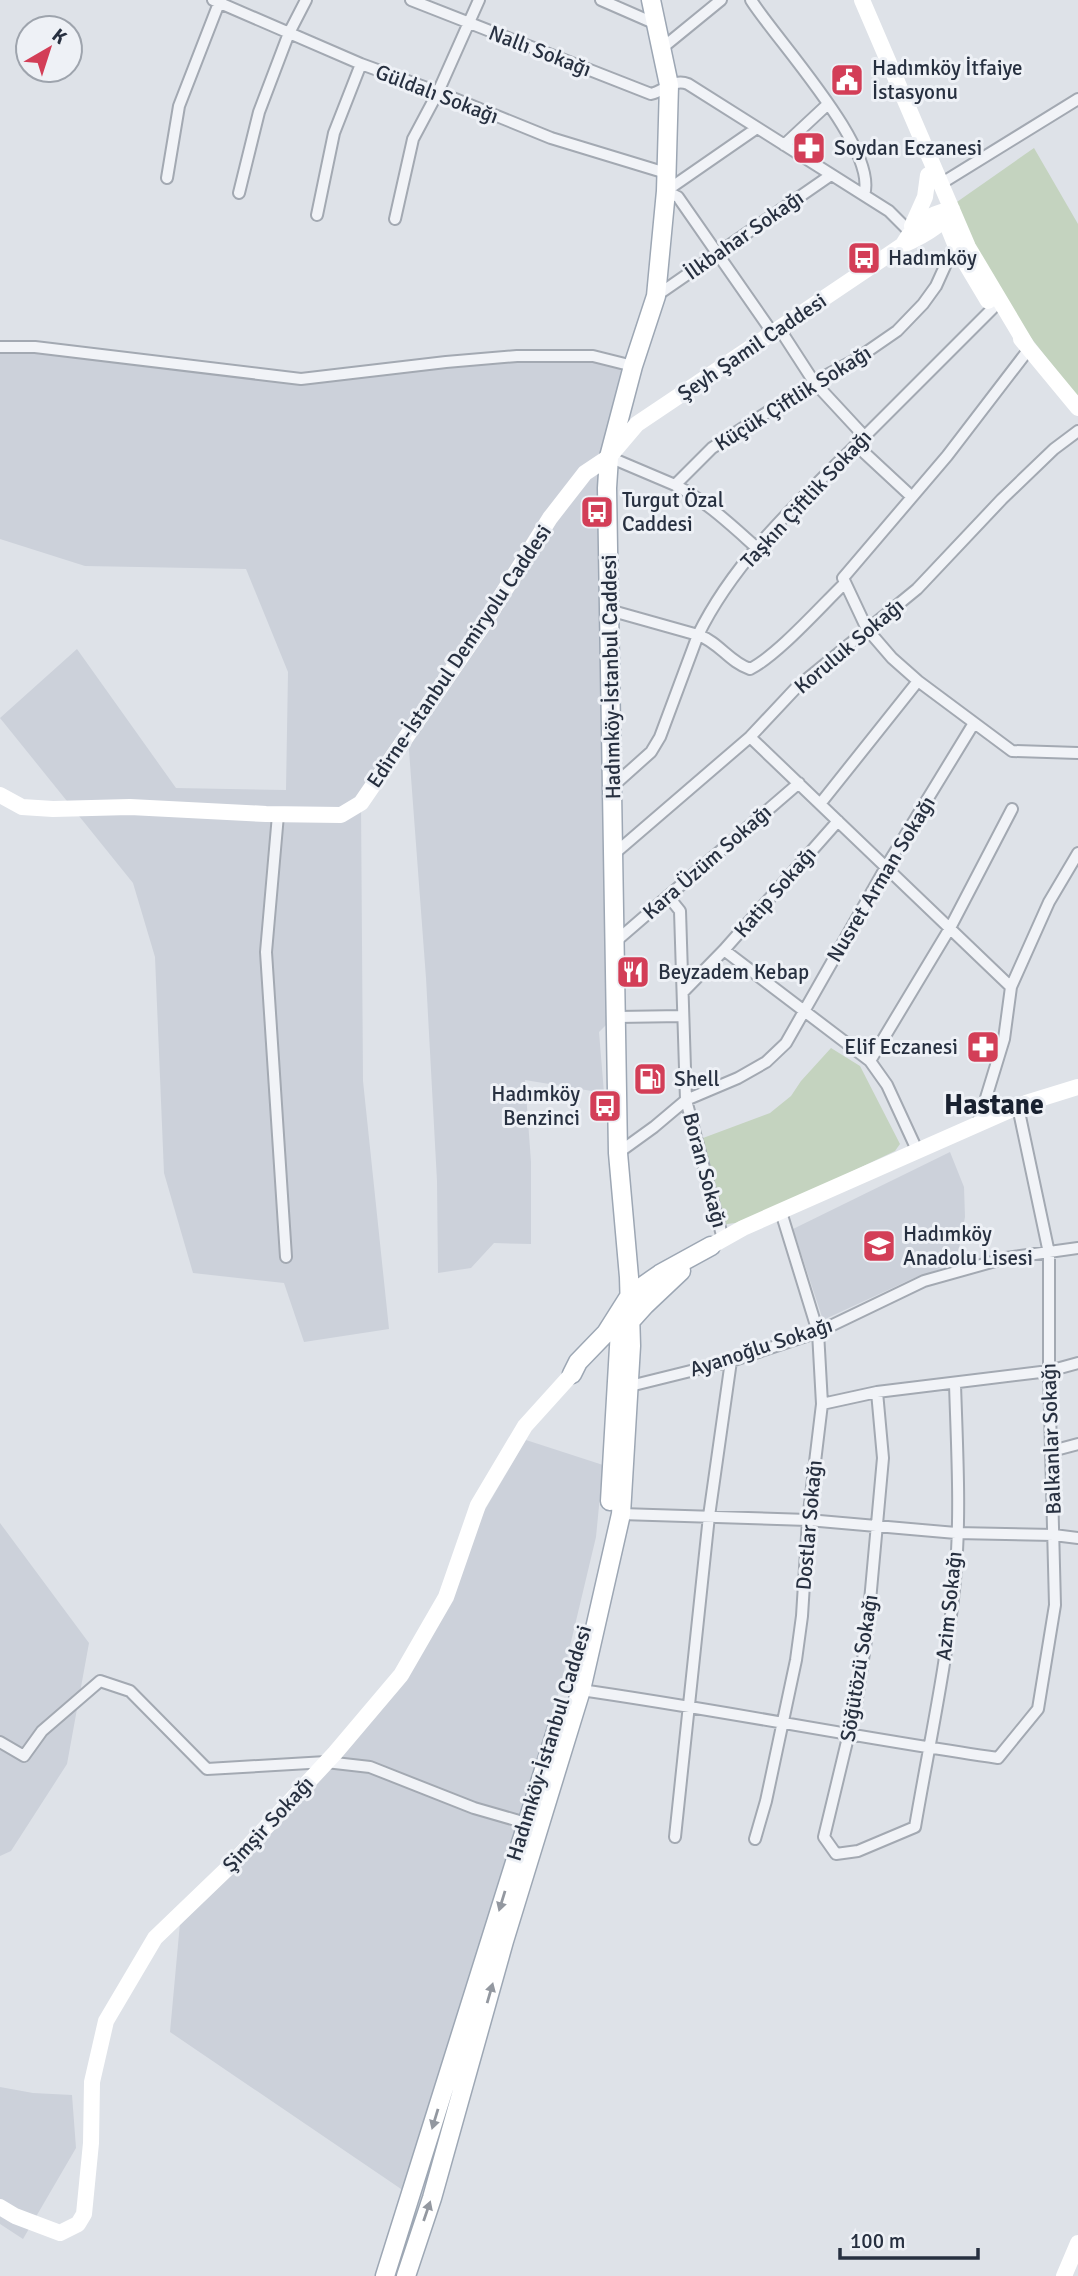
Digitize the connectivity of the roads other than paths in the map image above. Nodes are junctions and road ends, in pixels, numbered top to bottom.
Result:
1 (306, 0) edge
2 (411, 0) edge
3 (479, 0) edge
4 (601, 0) edge
5 (651, 0) edge
6 (721, 0) edge
7 (751, 0) edge
8 (862, 0) edge
9 (216, 1) edge
10 (469, 23) junction
11 (656, 24) junction
12 (289, 33) junction
13 (661, 49) junction
14 (360, 64) junction
15 (668, 86) junction
16 (438, 92) junction
17 (1078, 99) edge
18 (828, 104) junction
19 (757, 128) junction
20 (784, 145) junction
21 (831, 175) junction
22 (167, 178) dead end
23 (935, 179) junction
24 (666, 182) junction
25 (239, 193) dead end
26 (864, 195) junction
27 (946, 213) junction
28 (317, 215) dead end
29 (395, 219) dead end
30 (911, 238) junction
31 (957, 249) junction
32 (718, 253) junction
33 (656, 296) junction
34 (993, 308) junction
35 (776, 330) junction
36 (0, 347) edge
37 (1028, 347) junction
38 (633, 366) junction
39 (814, 382) junction
40 (1078, 408) edge
41 (1078, 431) edge
42 (864, 437) junction
43 (856, 445) junction
44 (609, 457) junction
45 (675, 485) junction
46 (912, 497) junction
47 (757, 548) junction
48 (845, 583) junction
49 (609, 610) junction
50 (867, 629) junction
51 (698, 635) junction
52 (918, 681) junction
53 (974, 723) junction
54 (750, 737) junction
55 (1078, 753) edge
56 (799, 783) junction
57 (613, 786) junction
58 (0, 795) edge
59 (820, 804) junction
60 (1012, 809) dead end
61 (278, 814) junction
62 (838, 821) junction
63 (1078, 853) edge
64 (614, 854) junction
65 (886, 867) junction
66 (668, 896) junction
67 (950, 928) junction
68 (615, 942) junction
69 (724, 950) junction
70 (1011, 986) junction
71 (683, 992) junction
72 (804, 1011) junction
73 (684, 1016) junction
74 (617, 1017) junction
75 (870, 1061) junction
76 (1078, 1087) edge
77 (686, 1100) junction
78 (1018, 1107) junction
79 (978, 1124) junction
80 (918, 1150) junction
81 (618, 1153) junction
82 (781, 1212) junction
83 (717, 1243) junction
84 (1078, 1248) edge
85 (1049, 1253) junction
86 (286, 1257) dead end
87 (630, 1295) junction
88 (624, 1322) junction
89 (818, 1332) junction
90 (731, 1360) junction
91 (1078, 1363) edge
92 (1049, 1371) junction
93 (572, 1374) joint
94 (955, 1384) junction
95 (630, 1387) junction
96 (877, 1392) junction
97 (822, 1404) junction
98 (1078, 1444) edge
99 (1052, 1451) junction
100 (621, 1514) junction
101 (709, 1516) junction
102 (808, 1520) junction
103 (878, 1527) junction
104 (957, 1534) junction
105 (1054, 1535) junction
106 (1078, 1538) edge
107 (582, 1690) junction
108 (690, 1705) junction
109 (781, 1724) junction
110 (850, 1734) junction
111 (0, 1742) edge
112 (929, 1748) junction
113 (326, 1762) junction
114 (526, 1824) junction
115 (915, 1827) joint
116 (675, 1837) dead end
117 (755, 1839) dead end
118 (0, 2207) edge
119 (1078, 2244) edge
120 (385, 2276) edge
121 (406, 2276) edge
122 (1064, 2276) edge

1 - 12 street
2 - 10 street, Nallı Sokağı
3 - 10 street
4 - 11 street
5 - 11 main road, Hadımköy-İstanbul Caddesi
6 - 13 street
7 - 18 street
8 - 23 street
9 - 12 street, Güldalı Sokağı
9 - 22 street
10 - 15 street, Nallı Sokağı
10 - 16 street
11 - 13 main road, Hadımköy-İstanbul Caddesi
12 - 14 street, Güldalı Sokağı
12 - 25 street
13 - 15 main road, Hadımköy-İstanbul Caddesi
14 - 16 street, Güldalı Sokağı
14 - 28 street
15 - 19 street, Nallı Sokağı
15 - 24 main road, Hadımköy-İstanbul Caddesi
16 - 24 street, Güldalı Sokağı
16 - 29 street
17 - 23 street
18 - 20 street
18 - 26 street
19 - 20 street
19 - 24 street
20 - 21 street
21 - 26 street
21 - 32 street, İlkbahar Sokağı
23 - 27 street
23 - 30 street
24 - 32 street
24 - 33 main road, Hadımköy-İstanbul Caddesi
26 - 30 street
27 - 30 street, Şeyh Şamil Caddesi
27 - 31 street
27 - 37 street
30 - 31 street
30 - 35 street, Şeyh Şamil Caddesi
31 - 34 street
31 - 39 street, Küçük Çiftlik Sokağı
32 - 33 street, İlkbahar Sokağı
32 - 35 street
33 - 38 main road, Hadımköy-İstanbul Caddesi
34 - 37 street
34 - 42 street, Taşkın Çiftlik Sokağı
35 - 39 street
35 - 44 street, Şeyh Şamil Caddesi
36 - 38 street
37 - 40 street
37 - 46 street
38 - 44 main road, Hadımköy-İstanbul Caddesi
39 - 42 street
39 - 45 street, Küçük Çiftlik Sokağı
41 - 50 street, Koruluk Sokağı
42 - 43 street, Taşkın Çiftlik Sokağı
43 - 46 street
43 - 47 street, Taşkın Çiftlik Sokağı
44 - 45 street
44 - 49 main road, Hadımköy-İstanbul Caddesi
44 - 61 street, Edirne-İstanbul Demiryolu Caddesi
45 - 47 street
46 - 48 street
47 - 51 street, Taşkın Çiftlik Sokağı
48 - 50 street
48 - 51 street
49 - 51 street
49 - 57 main road, Hadımköy-İstanbul Caddesi
50 - 52 street
50 - 54 street, Koruluk Sokağı
51 - 57 street, Taşkın Çiftlik Sokağı
52 - 53 street
52 - 59 street
53 - 55 street
53 - 65 street, Nusret Arman Sokağı
54 - 56 street
54 - 64 street, Koruluk Sokağı
56 - 59 street
56 - 66 street, Kara Üzüm Sokağı
57 - 64 main road, Hadımköy-İstanbul Caddesi
58 - 61 street, Edirne-İstanbul Demiryolu Caddesi
59 - 62 street
60 - 67 street
61 - 86 street
62 - 65 street
62 - 69 street, Katip Sokağı
63 - 70 street
64 - 68 main road, Hadımköy-İstanbul Caddesi
65 - 67 street
65 - 72 street, Nusret Arman Sokağı
66 - 68 street, Kara Üzüm Sokağı
66 - 71 street, Boran Sokağı
67 - 70 street
67 - 75 street
68 - 74 main road, Hadımköy-İstanbul Caddesi
69 - 71 street, Katip Sokağı
69 - 72 street
70 - 79 street
71 - 73 street, Boran Sokağı
72 - 75 street
72 - 77 street, Nusret Arman Sokağı
73 - 74 street
73 - 77 street, Boran Sokağı
74 - 81 main road, Hadımköy-İstanbul Caddesi
75 - 80 street
76 - 78 street
77 - 81 street, Nusret Arman Sokağı
77 - 83 street, Boran Sokağı
78 - 79 street
78 - 85 street, Balkanlar Sokağı
79 - 80 street
80 - 82 street
81 - 87 main road, Hadımköy-İstanbul Caddesi
81 - 88 main road, Hadımköy-İstanbul Caddesi
82 - 83 street
82 - 89 street, Dostlar Sokağı
83 - 87 main road
83 - 88 main road
84 - 85 street, Ayanoğlu Sokağı
85 - 89 street, Ayanoğlu Sokağı
85 - 92 street, Balkanlar Sokağı
87 - 88 main road, Hadımköy-İstanbul Caddesi
88 - 93 main road
88 - 95 main road, Hadımköy-İstanbul Caddesi
88 - 114 main road, Hadımköy-İstanbul Caddesi
89 - 90 street, Ayanoğlu Sokağı
89 - 97 street, Dostlar Sokağı
90 - 95 street, Ayanoğlu Sokağı
90 - 101 street
91 - 92 street
92 - 94 street
92 - 99 street, Balkanlar Sokağı
93 - 113 street, Şimşir Sokağı
94 - 96 street
94 - 104 street, Azim Sokağı
95 - 100 main road, Hadımköy-İstanbul Caddesi
96 - 97 street
96 - 103 street, Söğütözü Sokağı
97 - 102 street, Dostlar Sokağı
98 - 99 street
99 - 105 street, Balkanlar Sokağı
100 - 101 street
100 - 107 main road, Hadımköy-İstanbul Caddesi
101 - 102 street
101 - 108 street
102 - 103 street
102 - 109 street, Dostlar Sokağı
103 - 104 street
103 - 110 street, Söğütözü Sokağı
104 - 105 street
104 - 112 street, Azim Sokağı
105 - 106 street
105 - 112 street, Balkanlar Sokağı
107 - 108 street
121 -> 107 main road, Hadımköy-İstanbul Caddesi
108 - 109 street
108 - 116 street
109 - 110 street
109 - 117 street, Dostlar Sokağı
110 - 112 street
110 - 115 street, Söğütözü Sokağı
111 - 113 street
112 - 115 street, Azim Sokağı
113 - 114 street
113 - 118 street, Şimşir Sokağı
114 -> 120 main road, Hadımköy-İstanbul Caddesi
119 - 122 street

